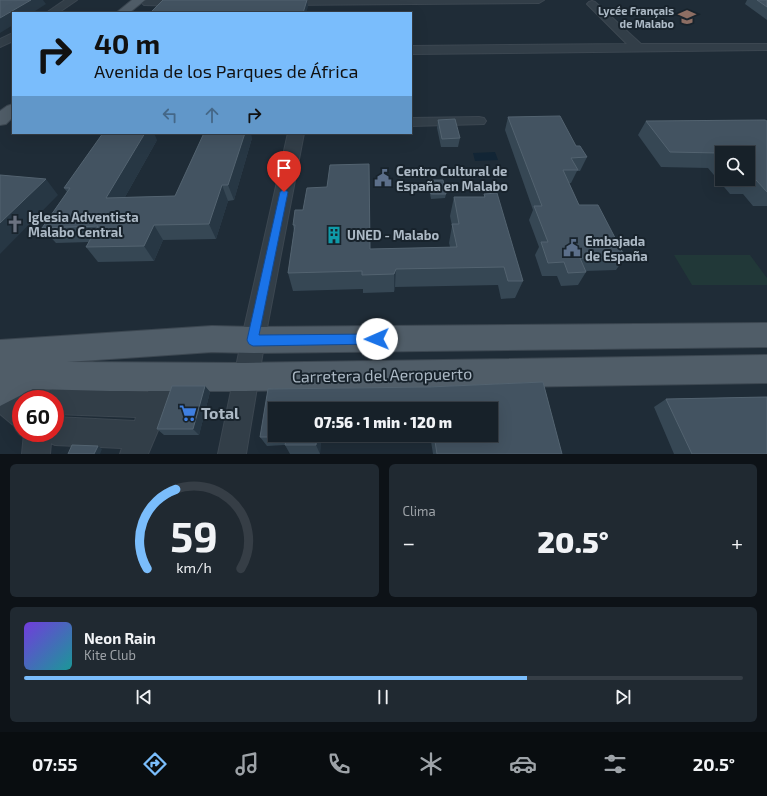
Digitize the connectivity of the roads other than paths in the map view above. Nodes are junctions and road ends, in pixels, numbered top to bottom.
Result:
1 (72, 0) edge
2 (539, 0) edge
3 (145, 1) edge
4 (322, 1) edge
5 (194, 2) edge
6 (274, 2) edge
7 (592, 2) edge
8 (53, 12) edge
9 (124, 12) edge
10 (135, 12) edge
11 (319, 12) edge
12 (638, 48) junction
13 (767, 48) edge
14 (412, 50) edge
15 (12, 98) edge
16 (0, 107) edge
17 (12, 110) edge
18 (0, 120) edge
19 (412, 122) edge
20 (479, 122) dead end
21 (296, 134) edge
22 (767, 335) edge
23 (253, 340) junction
24 (58, 350) junction
25 (0, 353) edge
26 (0, 359) edge
27 (767, 369) edge
28 (168, 376) junction
29 (245, 377) junction
30 (34, 387) edge
31 (0, 394) edge
32 (64, 402) edge
33 (12, 406) edge
34 (155, 406) junction
35 (64, 433) edge
36 (37, 442) edge
37 (138, 445) edge
38 (36, 454) edge
39 (232, 454) edge

1 - 8 street
2 - 4 street
3 - 5 street
3 - 9 main road
3 - 10 main road
4 - 6 street
4 - 11 street
7 - 12 street
12 - 13 street
12 - 14 street
15 - 16 main road
17 - 18 main road
19 - 20 street
21 - 23 street
22 - 23 main road
23 - 24 main road
23 - 29 street
24 - 25 main road
24 - 30 main road
26 - 30 main road, Carretera del Aeropuerto
27 - 29 main road, Carretera del Aeropuerto
28 - 29 main road, Carretera del Aeropuerto
28 - 30 main road, Carretera del Aeropuerto
28 - 34 street
29 - 39 street
30 - 31 main road
31 - 33 street
32 - 34 street
34 - 37 street
35 - 37 street
36 - 38 street

